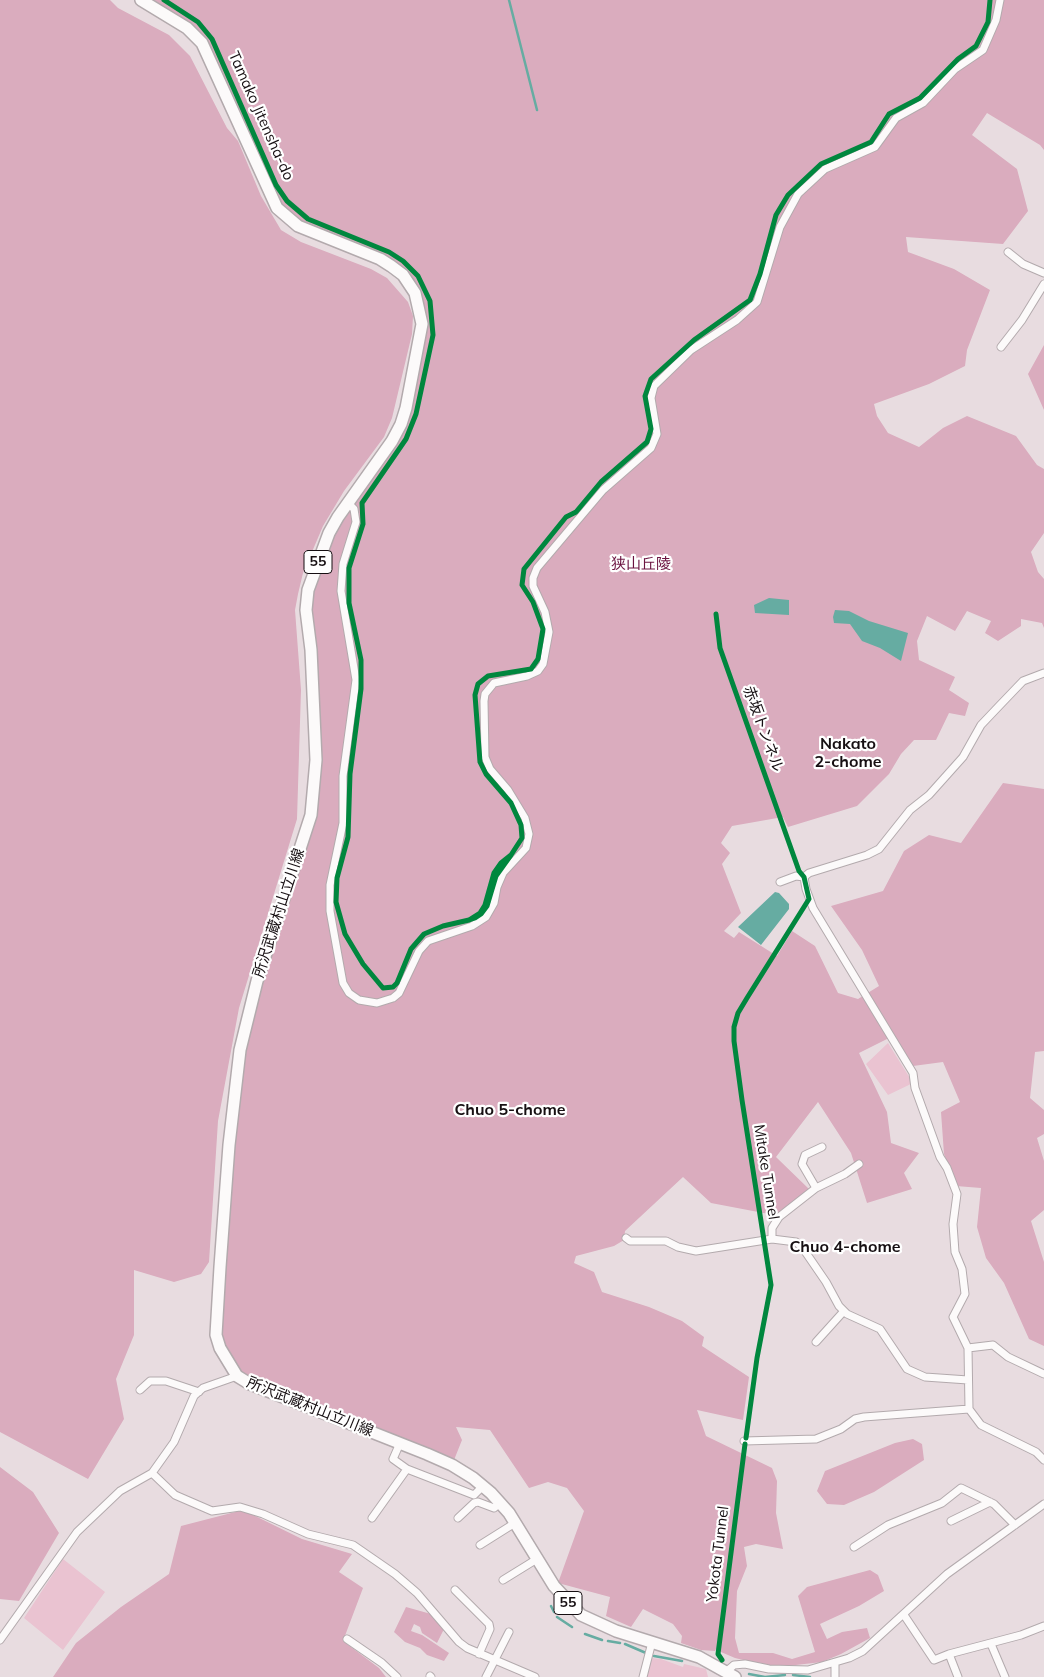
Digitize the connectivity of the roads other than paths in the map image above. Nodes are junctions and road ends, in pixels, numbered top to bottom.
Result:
1 (141, 0) edge
2 (1000, 0) edge
3 (1008, 252) dead end
4 (1044, 273) edge
5 (1044, 284) edge
6 (1001, 347) dead end
7 (347, 502) junction
8 (1044, 673) edge
9 (804, 877) junction
10 (780, 882) dead end
11 (822, 1147) dead end
12 (859, 1164) dead end
13 (816, 1188) junction
14 (626, 1238) dead end
15 (772, 1239) junction
16 (844, 1311) junction
17 (816, 1342) dead end
18 (968, 1348) junction
19 (1044, 1374) edge
20 (238, 1376) junction
21 (968, 1380) junction
22 (140, 1390) dead end
23 (199, 1392) junction
24 (969, 1409) junction
25 (744, 1441) dead end
26 (400, 1443) junction
27 (1044, 1460) edge
28 (408, 1470) junction
29 (152, 1473) junction
30 (483, 1486) junction
31 (990, 1502) junction
32 (500, 1503) junction
33 (1044, 1504) edge
34 (372, 1518) dead end
35 (458, 1518) dead end
36 (951, 1521) dead end
37 (515, 1523) junction
38 (1015, 1525) junction
39 (480, 1545) dead end
40 (854, 1547) dead end
41 (537, 1559) junction
42 (503, 1580) dead end
43 (455, 1590) dead end
44 (904, 1615) junction
45 (1044, 1626) edge
46 (509, 1632) dead end
47 (347, 1639) dead end
48 (0, 1640) edge
49 (652, 1642) junction
50 (991, 1644) junction
51 (479, 1654) junction
52 (950, 1654) junction
53 (495, 1661) junction
54 (835, 1663) junction
55 (731, 1674) edge
56 (397, 1677) edge
57 (486, 1677) edge
58 (536, 1677) edge
59 (642, 1677) edge
60 (834, 1677) edge
61 (958, 1677) edge
62 (1005, 1677) edge

1 - 7 main road, 所沢武蔵村山立川線 / 55
2 - 7 street
3 - 4 street
5 - 6 street
7 - 20 main road, 所沢武蔵村山立川線 / 55
8 - 9 street
9 - 10 street
9 - 18 street
11 - 13 street
12 - 13 street
13 - 15 street
14 - 15 street
15 - 16 street
16 - 17 street
16 - 21 street
18 - 19 street
18 - 21 street
20 - 23 street
20 - 26 main road, 所沢武蔵村山立川線 / 55
21 - 24 street
22 - 23 street
23 - 29 street
24 - 25 street
24 - 27 street
26 - 28 street
26 - 30 main road, 所沢武蔵村山立川線 / 55
28 - 30 street
28 - 34 street
29 - 48 street
29 - 51 street
30 - 32 main road, 所沢武蔵村山立川線 / 55
31 - 36 street
31 - 38 street
31 - 40 street
32 - 35 street
32 - 37 main road, 所沢武蔵村山立川線 / 55
33 - 38 street
37 - 39 street
37 - 41 main road, 所沢武蔵村山立川線 / 55
38 - 44 street
41 - 42 street
41 - 49 main road, 所沢武蔵村山立川線 / 55
43 - 51 street
44 - 52 street
44 - 54 street
45 - 50 street
46 - 53 street
47 - 56 street
49 - 55 main road, 所沢武蔵村山立川線 / 55
49 - 59 street
50 - 52 street
50 - 62 street
51 - 53 street
52 - 61 street
53 - 57 street
53 - 58 street
54 - 55 street
54 - 60 street

